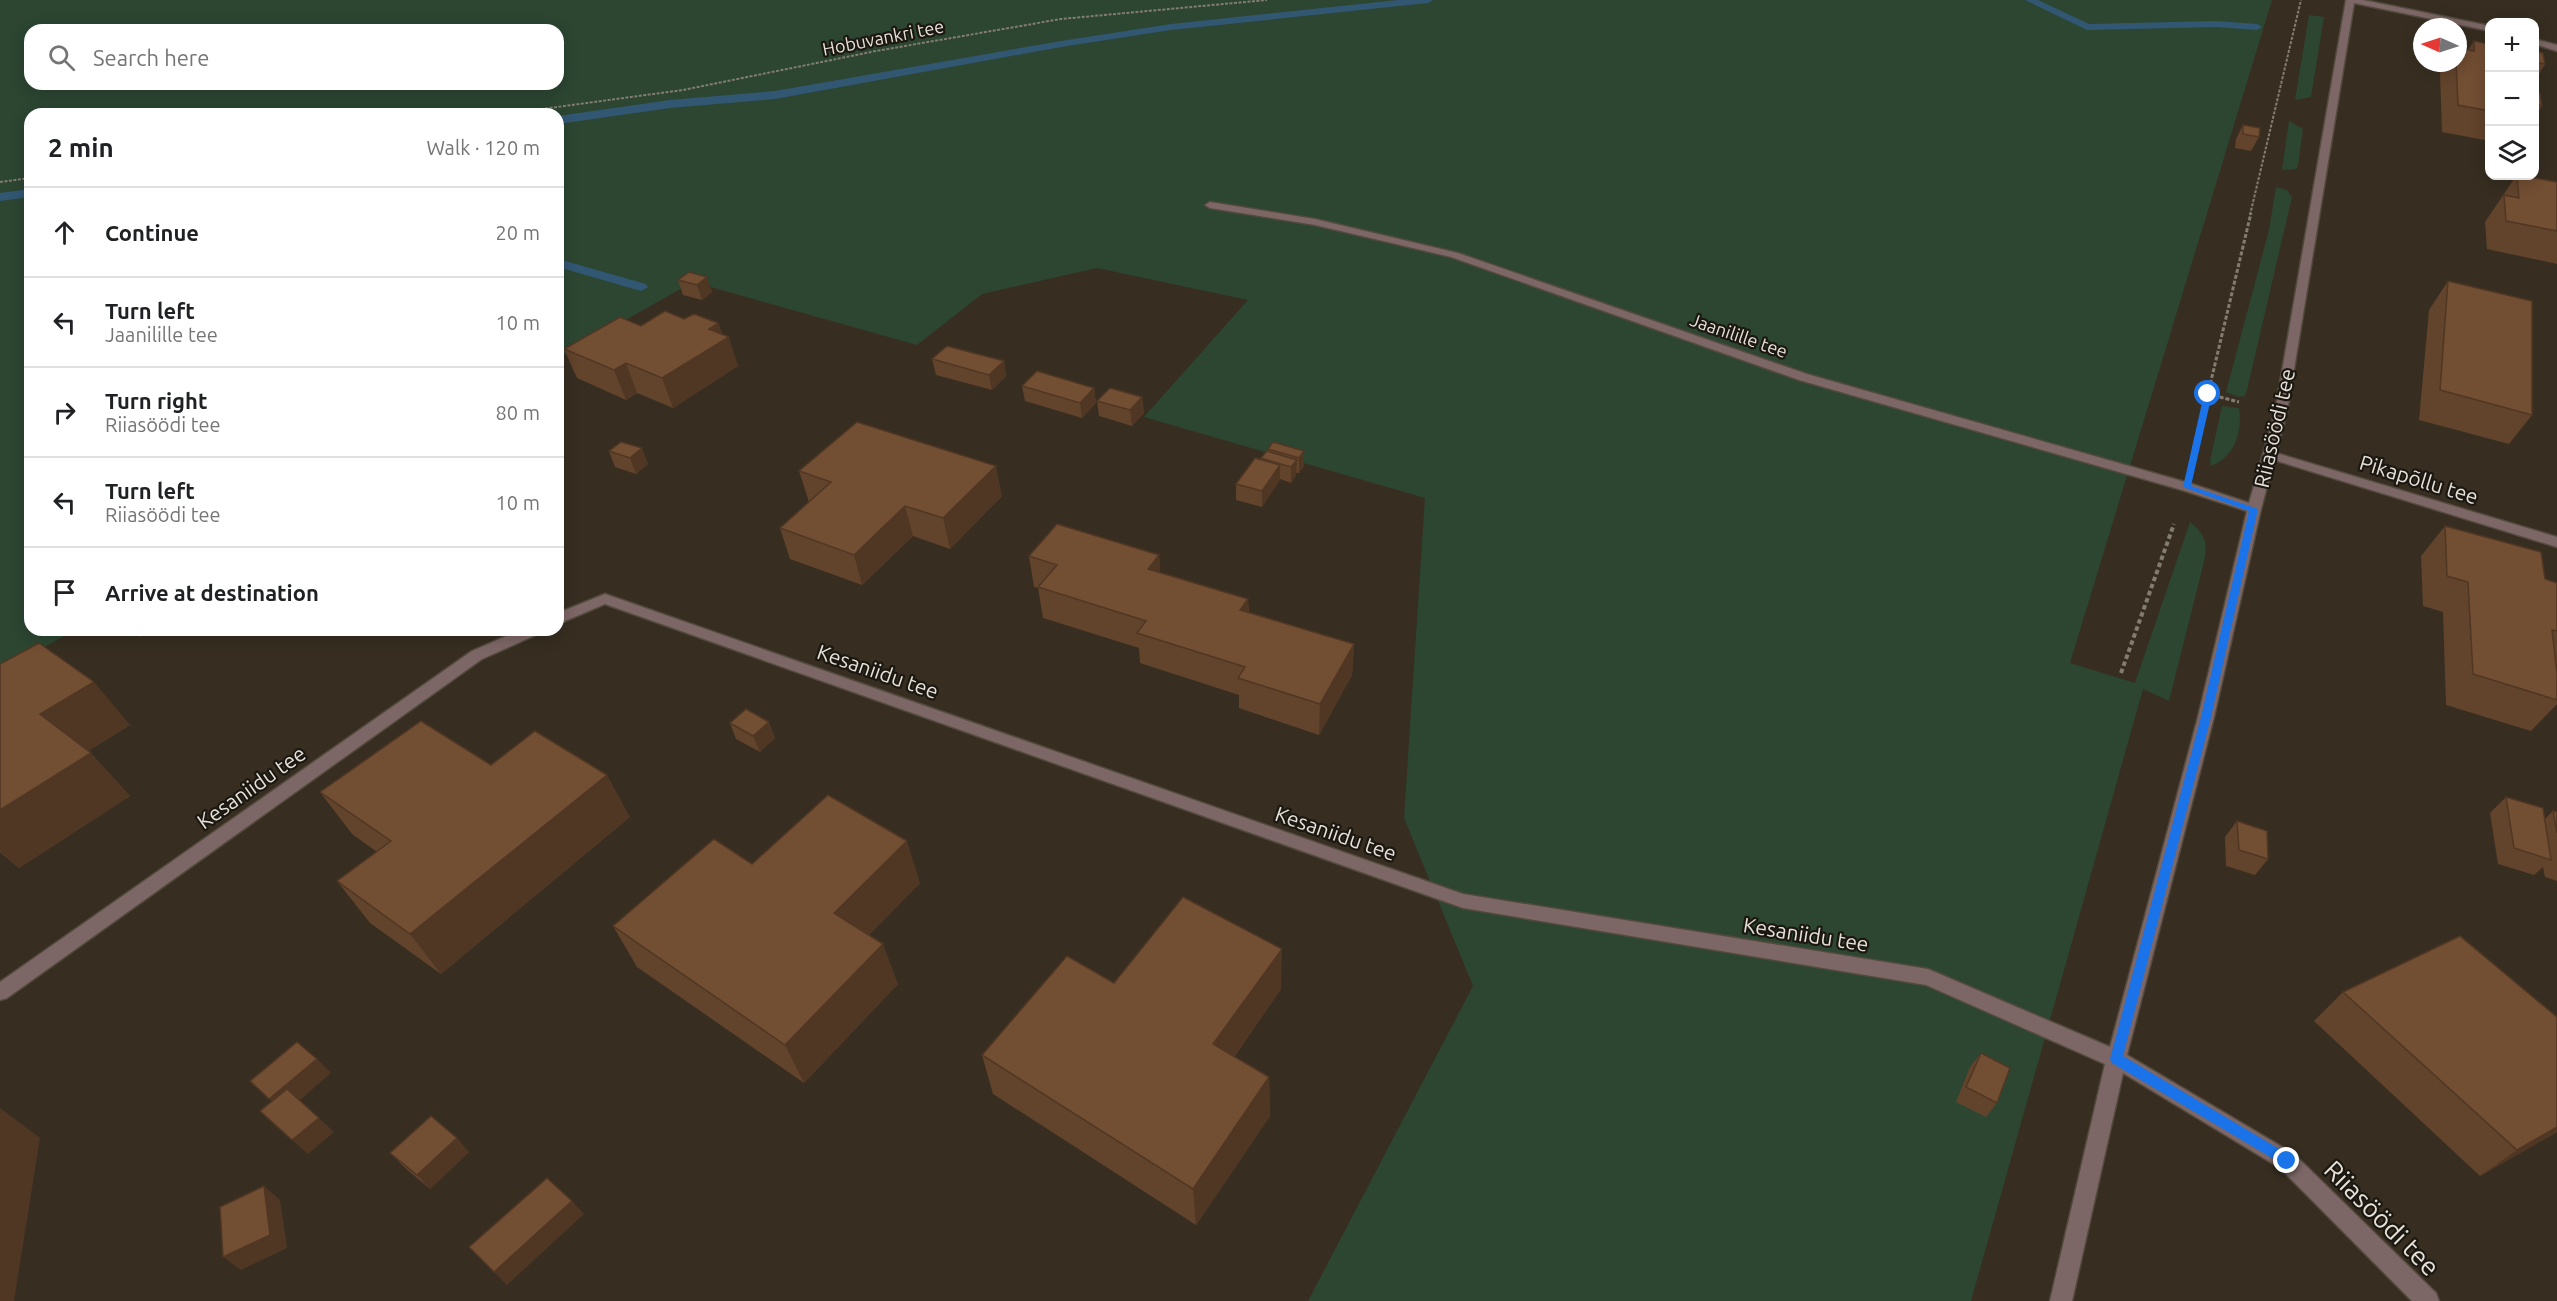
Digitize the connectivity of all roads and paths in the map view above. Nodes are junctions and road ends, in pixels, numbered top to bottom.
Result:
1 (1267, 0) edge
2 (2301, 0) edge
3 (2351, 0) edge
4 (2485, 28) edge
5 (2539, 42) edge
6 (2557, 48) edge
7 (550, 108) edge
8 (24, 179) edge
9 (0, 182) edge
10 (1210, 205) dead end
11 (2270, 456) junction
12 (2187, 487) junction
13 (2254, 509) junction
14 (2557, 542) edge
15 (564, 616) edge
16 (520, 636) edge
17 (2121, 674) dead end
18 (0, 992) edge
19 (2116, 1059) junction
20 (2061, 1301) edge
21 (2428, 1301) edge

1 - 7 path, Hobuvankri tee
2 - 12 path
3 - 4 street
3 - 11 street, Riiasöödi tee
5 - 6 street
8 - 9 path
10 - 12 street, Jaanilille tee
11 - 13 street, Riiasöödi tee
11 - 14 street, Pikapõllu tee
12 - 13 street, Jaanilille tee
12 - 17 path
13 - 19 street, Riiasöödi tee
15 - 19 street, Kesaniidu tee
16 - 18 street, Kesaniidu tee
19 - 20 street, Riiasöödi tee
19 - 21 street, Riiasöödi tee

